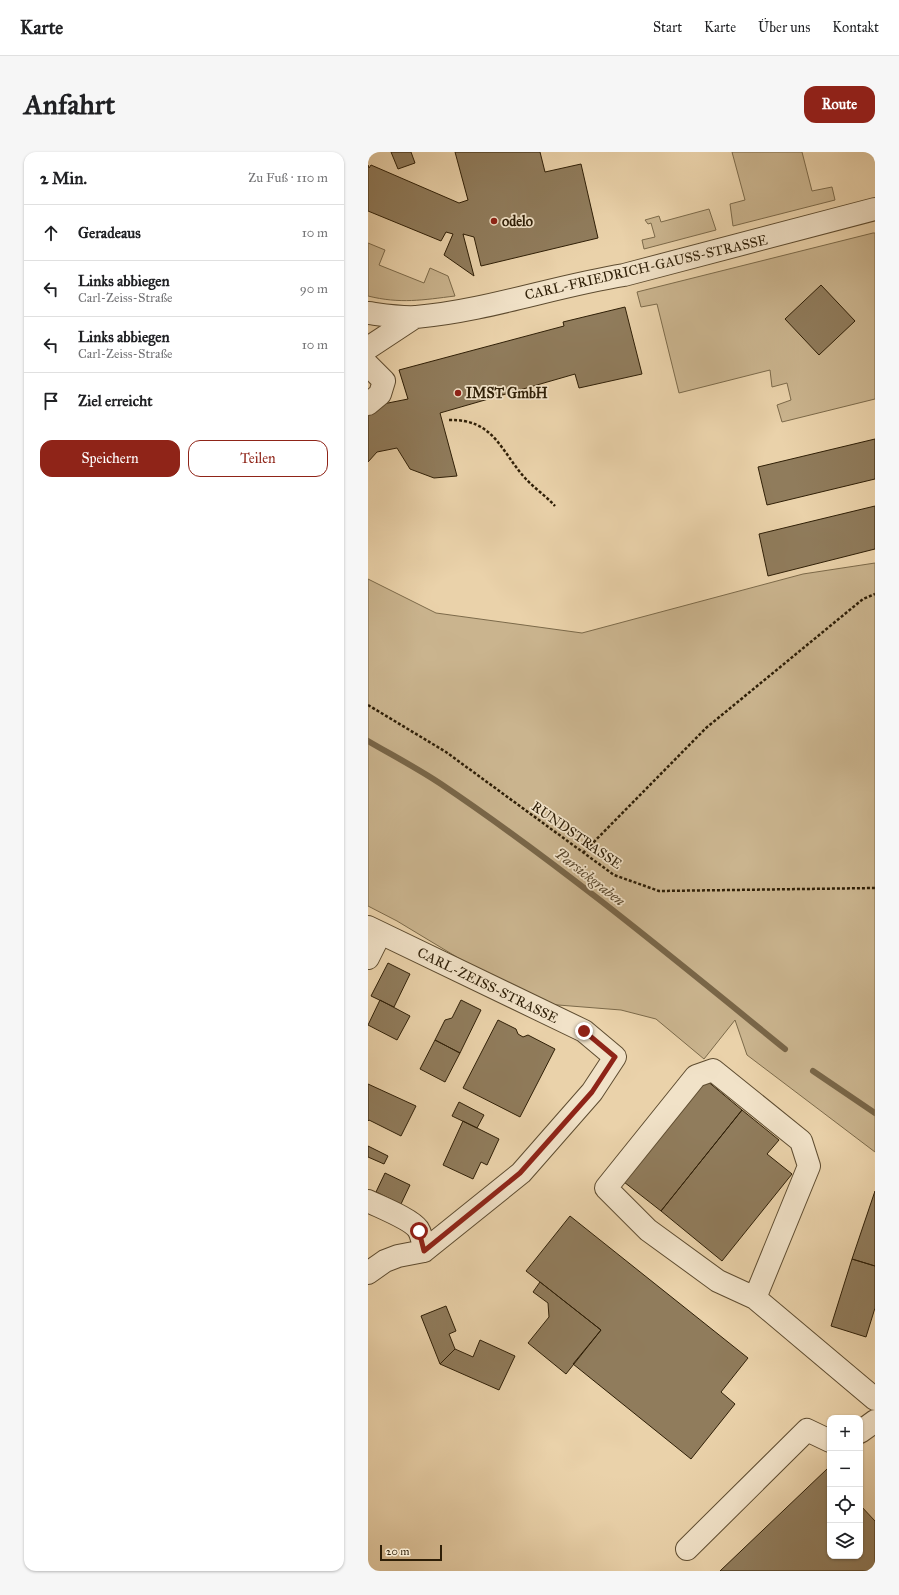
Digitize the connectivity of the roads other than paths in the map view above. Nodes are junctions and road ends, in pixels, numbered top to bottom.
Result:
1 (875, 209) edge
2 (368, 313) edge
3 (415, 317) junction
4 (368, 348) edge
5 (368, 365) edge
6 (368, 404) edge
7 (374, 930) edge
8 (368, 958) edge
9 (368, 1201) edge
10 (424, 1251) junction
11 (368, 1273) edge
12 (755, 1298) junction
13 (875, 1399) edge
14 (875, 1420) edge
15 (863, 1430) edge
16 (827, 1440) edge
17 (687, 1549) dead end

1 - 3 street, CARL-FRIEDRICH-GAUSS-STRASSE
2 - 3 street, CARL-FRIEDRICH-GAUSS-STRASSE
3 - 4 street, CARL-FRIEDRICH-GAUSS-STRASSE
5 - 6 street
7 - 8 street
7 - 10 street, CARL-ZEISS-STRASSE
9 - 10 street
10 - 11 street
12 - 12 street
12 - 13 street
14 - 15 street
16 - 17 street

